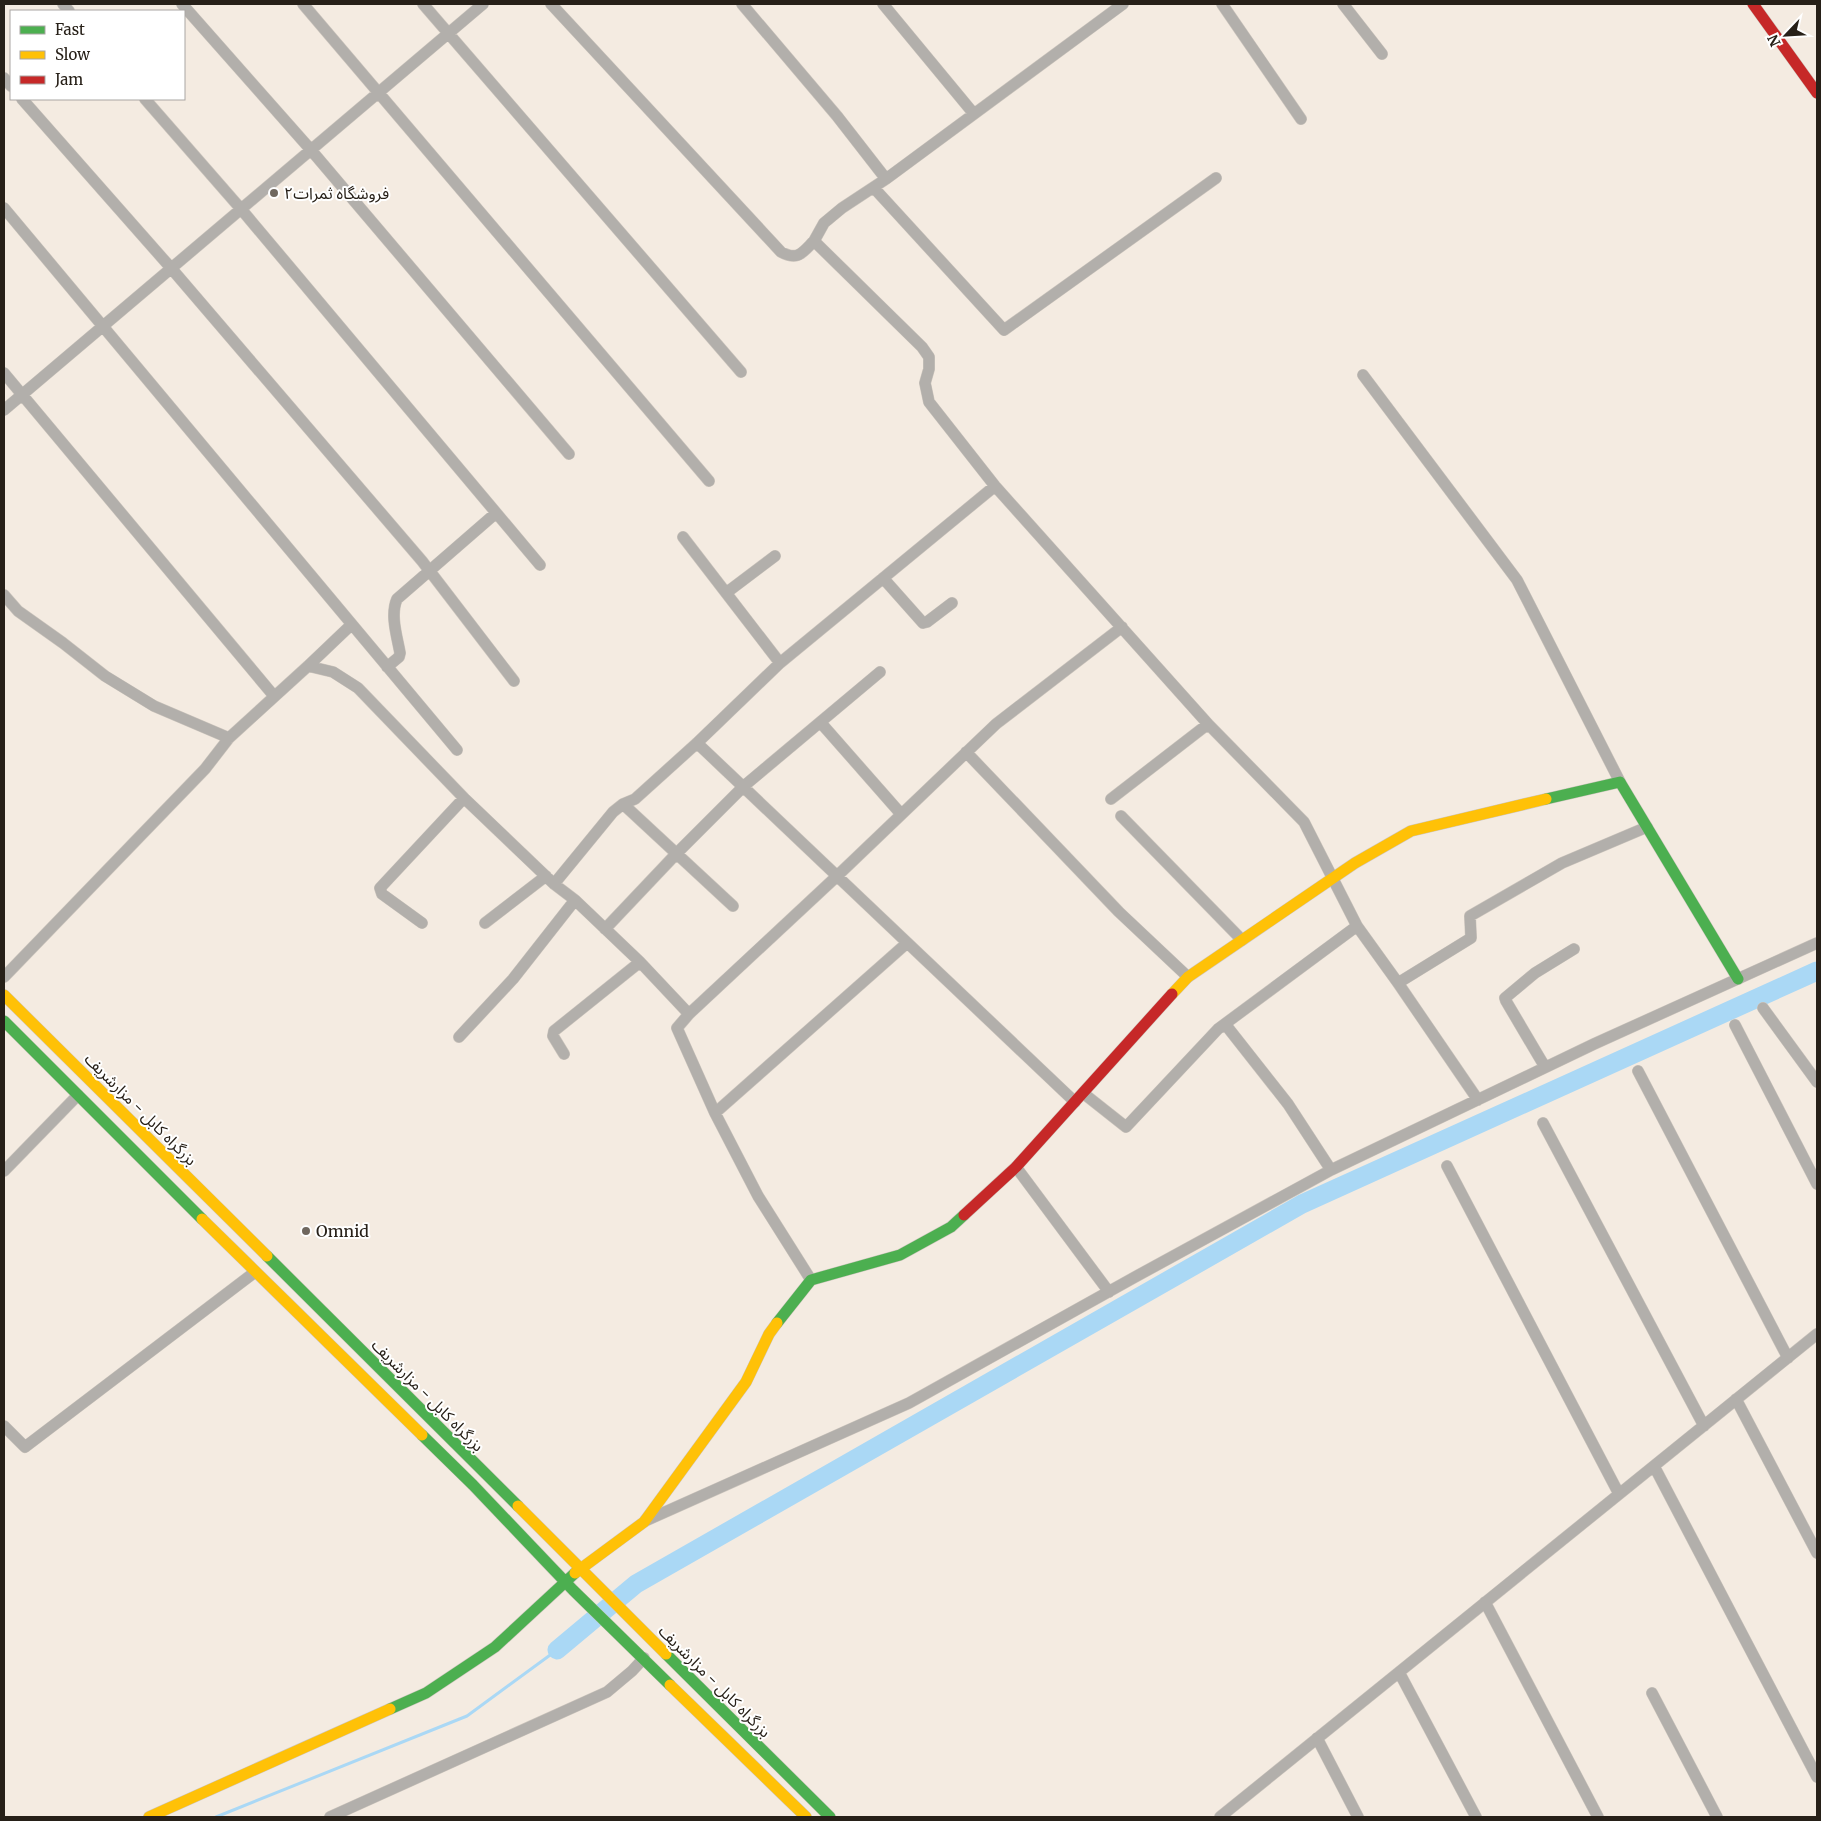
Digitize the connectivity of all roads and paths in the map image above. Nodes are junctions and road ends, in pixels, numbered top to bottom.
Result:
1 (182, 4) edge
2 (304, 4) edge
3 (423, 4) edge
4 (483, 4) edge
5 (551, 4) edge
6 (742, 4) edge
7 (883, 4) edge
8 (1123, 4) edge
9 (1222, 4) edge
10 (1343, 4) edge
11 (1753, 4) edge
12 (449, 33) junction
13 (1382, 54) dead end
14 (379, 92) junction
15 (1817, 93) edge
16 (23, 100) edge
17 (146, 100) edge
18 (974, 114) junction
19 (1301, 119) dead end
20 (311, 150) junction
21 (1216, 178) dead end
22 (886, 179) junction
23 (874, 188) junction
24 (4, 208) edge
25 (240, 209) junction
26 (814, 241) junction
27 (171, 268) junction
28 (102, 326) junction
29 (741, 372) dead end
30 (4, 374) edge
31 (1363, 375) dead end
32 (22, 395) junction
33 (4, 410) edge
34 (569, 454) dead end
35 (709, 481) dead end
36 (995, 486) junction
37 (496, 513) junction
38 (683, 537) dead end
39 (775, 556) dead end
40 (540, 565) dead end
41 (428, 571) junction
42 (883, 578) junction
43 (726, 593) junction
44 (4, 595) edge
45 (952, 603) dead end
46 (351, 624) junction
47 (1122, 627) junction
48 (780, 663) junction
49 (308, 666) junction
50 (387, 667) junction
51 (880, 672) dead end
52 (514, 681) dead end
53 (274, 696) junction
54 (821, 723) junction
55 (1208, 724) junction
56 (228, 738) junction
57 (697, 743) junction
58 (457, 750) dead end
59 (966, 752) junction
60 (1620, 782) junction
61 (744, 786) junction
62 (464, 798) junction
63 (1111, 799) dead end
64 (623, 804) junction
65 (902, 814) junction
66 (1122, 816) dead end
67 (1647, 827) junction
68 (677, 853) junction
69 (546, 876) junction
70 (836, 877) junction
71 (1333, 879) junction
72 (554, 884) junction
73 (574, 900) junction
74 (733, 906) dead end
75 (422, 923) dead end
76 (485, 923) dead end
77 (1356, 926) junction
78 (605, 930) junction
79 (1242, 940) junction
80 (907, 943) junction
81 (1817, 943) edge
82 (1574, 949) dead end
83 (640, 962) junction
84 (4, 977) edge
85 (1188, 977) junction
86 (1738, 979) junction
87 (1398, 983) junction
88 (4, 995) edge
89 (1763, 1008) dead end
90 (689, 1014) junction
91 (4, 1021) edge
92 (1224, 1024) junction
93 (1735, 1025) dead end
94 (459, 1036) dead end
95 (564, 1054) dead end
96 (1545, 1067) junction
97 (1638, 1071) dead end
98 (1817, 1082) edge
99 (78, 1095) junction
100 (1079, 1098) junction
101 (1478, 1100) junction
102 (715, 1113) junction
103 (1543, 1123) dead end
104 (1447, 1166) dead end
105 (1016, 1167) junction
106 (1332, 1170) junction
107 (4, 1171) edge
108 (1817, 1184) edge
109 (255, 1272) junction
110 (811, 1280) junction
111 (1109, 1292) junction
112 (1817, 1334) edge
113 (1788, 1358) junction
114 (1736, 1399) junction
115 (4, 1426) edge
116 (1704, 1426) junction
117 (1654, 1466) junction
118 (1619, 1494) junction
119 (644, 1522) junction
120 (1817, 1553) edge
121 (583, 1572) junction
122 (569, 1586) junction
123 (1485, 1602) junction
124 (644, 1658) junction
125 (1399, 1672) junction
126 (1652, 1693) dead end
127 (1317, 1738) junction
128 (1817, 1777) edge
129 (1235, 1812) edge
130 (149, 1817) edge
131 (330, 1817) edge
132 (806, 1817) edge
133 (830, 1817) edge
134 (1220, 1817) edge
135 (1358, 1817) edge
136 (1476, 1817) edge
137 (1598, 1817) edge
138 (1717, 1817) edge

1 - 20 street
2 - 14 street
3 - 12 street
4 - 12 street
5 - 26 street
6 - 22 street
7 - 18 street
8 - 18 street
9 - 19 street
10 - 13 street
11 - 15 main road
12 - 14 street
12 - 29 street
14 - 20 street
14 - 35 street
16 - 27 street
17 - 25 street
18 - 22 street
20 - 25 street
20 - 34 street
21 - 23 street
22 - 23 street
23 - 26 street
24 - 28 street
25 - 27 street
25 - 37 street
26 - 36 street
27 - 28 street
27 - 41 street
28 - 32 street
28 - 46 street
30 - 32 street
31 - 60 street
32 - 33 street
32 - 53 street
36 - 42 street
36 - 47 street
37 - 40 street
37 - 41 street
38 - 43 street
39 - 43 street
41 - 50 street
41 - 52 street
42 - 45 street
42 - 48 street
43 - 48 street
44 - 56 street
46 - 49 street
46 - 50 street
47 - 55 street
47 - 59 street
48 - 57 street
49 - 53 street
49 - 62 street
50 - 58 street
51 - 54 street
53 - 56 street
54 - 61 street
54 - 65 street
55 - 63 street
55 - 71 street
56 - 84 street
57 - 61 street
57 - 64 street
59 - 65 street
59 - 85 street
60 - 67 main road
60 - 71 main road
61 - 68 street
61 - 70 street
62 - 69 street
62 - 75 street
64 - 68 street
64 - 72 street
65 - 70 street
66 - 79 street
67 - 86 main road
67 - 87 street
68 - 74 street
68 - 78 street
69 - 72 street
69 - 76 street
70 - 80 street
70 - 90 street
71 - 77 street
71 - 79 main road
72 - 73 street
73 - 78 street
73 - 94 street
77 - 87 street
77 - 92 street
78 - 83 street
79 - 85 main road
80 - 100 street
80 - 102 street
81 - 86 street
82 - 96 street
83 - 90 street
83 - 95 street
85 - 100 main road
86 - 96 street
87 - 101 street
88 - 121 main road, بزرگراه کابل - مزارشریف
89 - 98 street
90 - 102 street
91 - 99 main road, بزرگراه کابل - مزارشریف
92 - 100 street
92 - 106 street
93 - 108 street
96 - 101 street
97 - 113 street
99 - 107 street
99 - 109 main road, بزرگراه کابل - مزارشریف
100 - 105 main road
101 - 106 street
102 - 110 street
103 - 116 street
104 - 118 street
105 - 110 main road
105 - 111 street
106 - 111 street
109 - 115 street
109 - 122 main road, بزرگراه کابل - مزارشریف
110 - 119 main road
111 - 119 street
112 - 113 street
113 - 114 street
114 - 116 street
114 - 120 street
116 - 117 street
117 - 118 street
117 - 128 street
118 - 123 street
119 - 121 main road
121 - 122 main road
121 - 133 main road, بزرگراه کابل - مزارشریف
122 - 124 main road, بزرگراه کابل - مزارشریف
122 - 130 main road
123 - 125 street
123 - 137 street
124 - 131 street
124 - 132 main road, بزرگراه کابل - مزارشریف
125 - 127 street
125 - 136 street
126 - 138 street
127 - 129 street
127 - 135 street
129 - 134 street

